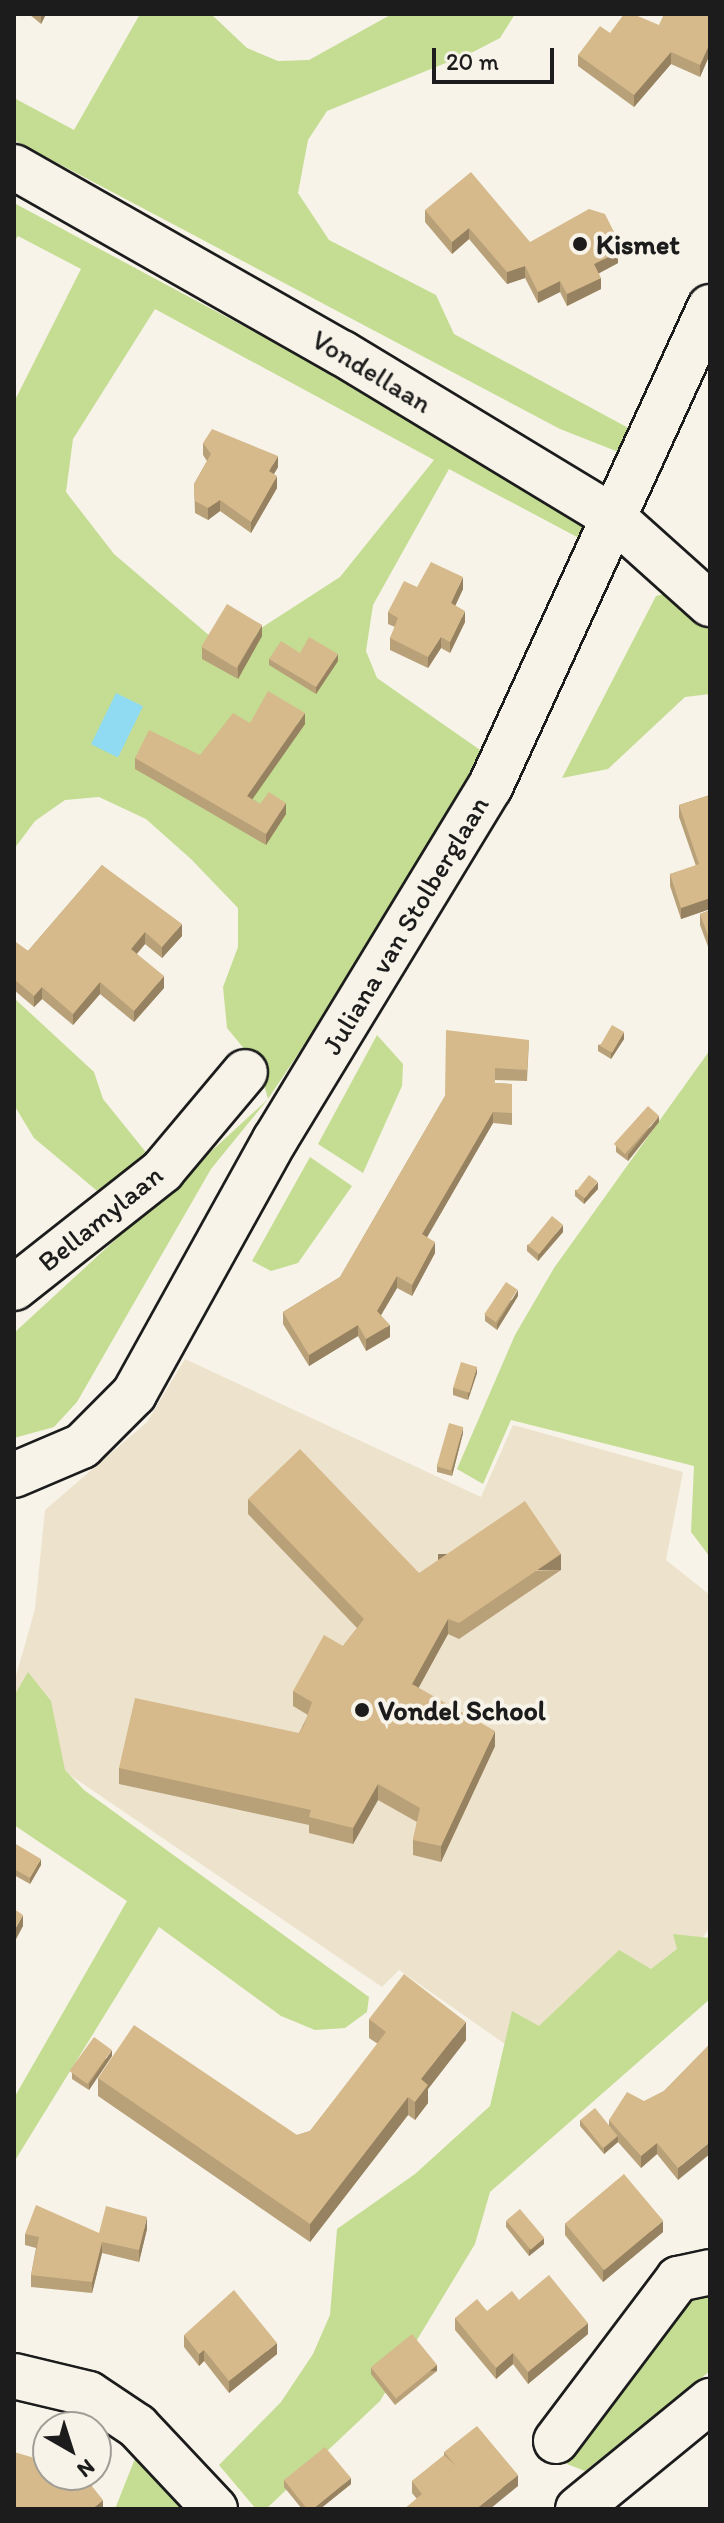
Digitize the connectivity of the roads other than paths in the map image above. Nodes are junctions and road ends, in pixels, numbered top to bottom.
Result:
1 (14, 167) edge
2 (710, 307) edge
3 (614, 518) junction
4 (710, 604) edge
5 (245, 1072) dead end
6 (14, 1288) edge
7 (14, 1475) edge
8 (710, 2272) edge
9 (14, 2376) edge
10 (710, 2401) edge
11 (556, 2441) dead end
12 (215, 2509) edge
13 (578, 2509) edge

1 - 3 street, Vondellaan
2 - 3 street, Juliana van Stolberglaan
3 - 4 street, Vondellaan
3 - 7 street, Juliana van Stolberglaan
5 - 6 street, Bellamylaan
8 - 11 street
9 - 12 street
10 - 13 street

